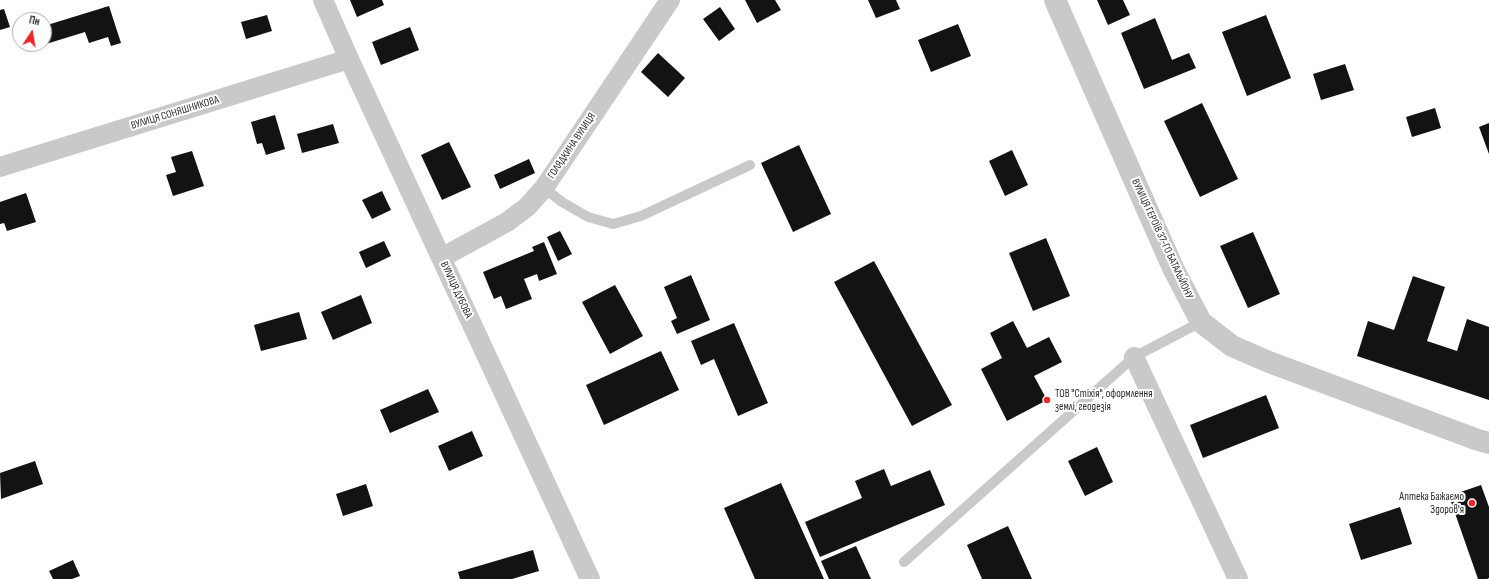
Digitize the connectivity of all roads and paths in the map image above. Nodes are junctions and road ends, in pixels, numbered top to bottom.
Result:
1 (323, 0) edge
2 (670, 0) edge
3 (1055, 0) edge
4 (349, 60) junction
5 (750, 165) dead end
6 (0, 167) edge
7 (544, 188) junction
8 (441, 258) junction
9 (1201, 322) junction
10 (1134, 357) junction
11 (1489, 443) edge
12 (904, 562) dead end
13 (590, 579) edge
14 (1238, 579) edge

1 - 4 street, ВУЛИЦЯ ДУБОВА
2 - 7 street, ГОЛЯДКИНА ВУЛИЦЯ
3 - 9 street, ВУЛИЦЯ ГЕРОЇВ 37-ГО БАТАЛЬЙОНУ
4 - 6 street, ВУЛИЦЯ СОНЯШНИКОВА
4 - 8 street, ВУЛИЦЯ ДУБОВА
5 - 7 lane
7 - 8 street, ГОЛЯДКИНА ВУЛИЦЯ
8 - 13 street, ВУЛИЦЯ ДУБОВА
9 - 10 lane
9 - 11 street, ВУЛИЦЯ ГЕРОЇВ 37-ГО БАТАЛЬЙОНУ
10 - 12 lane
10 - 14 street

